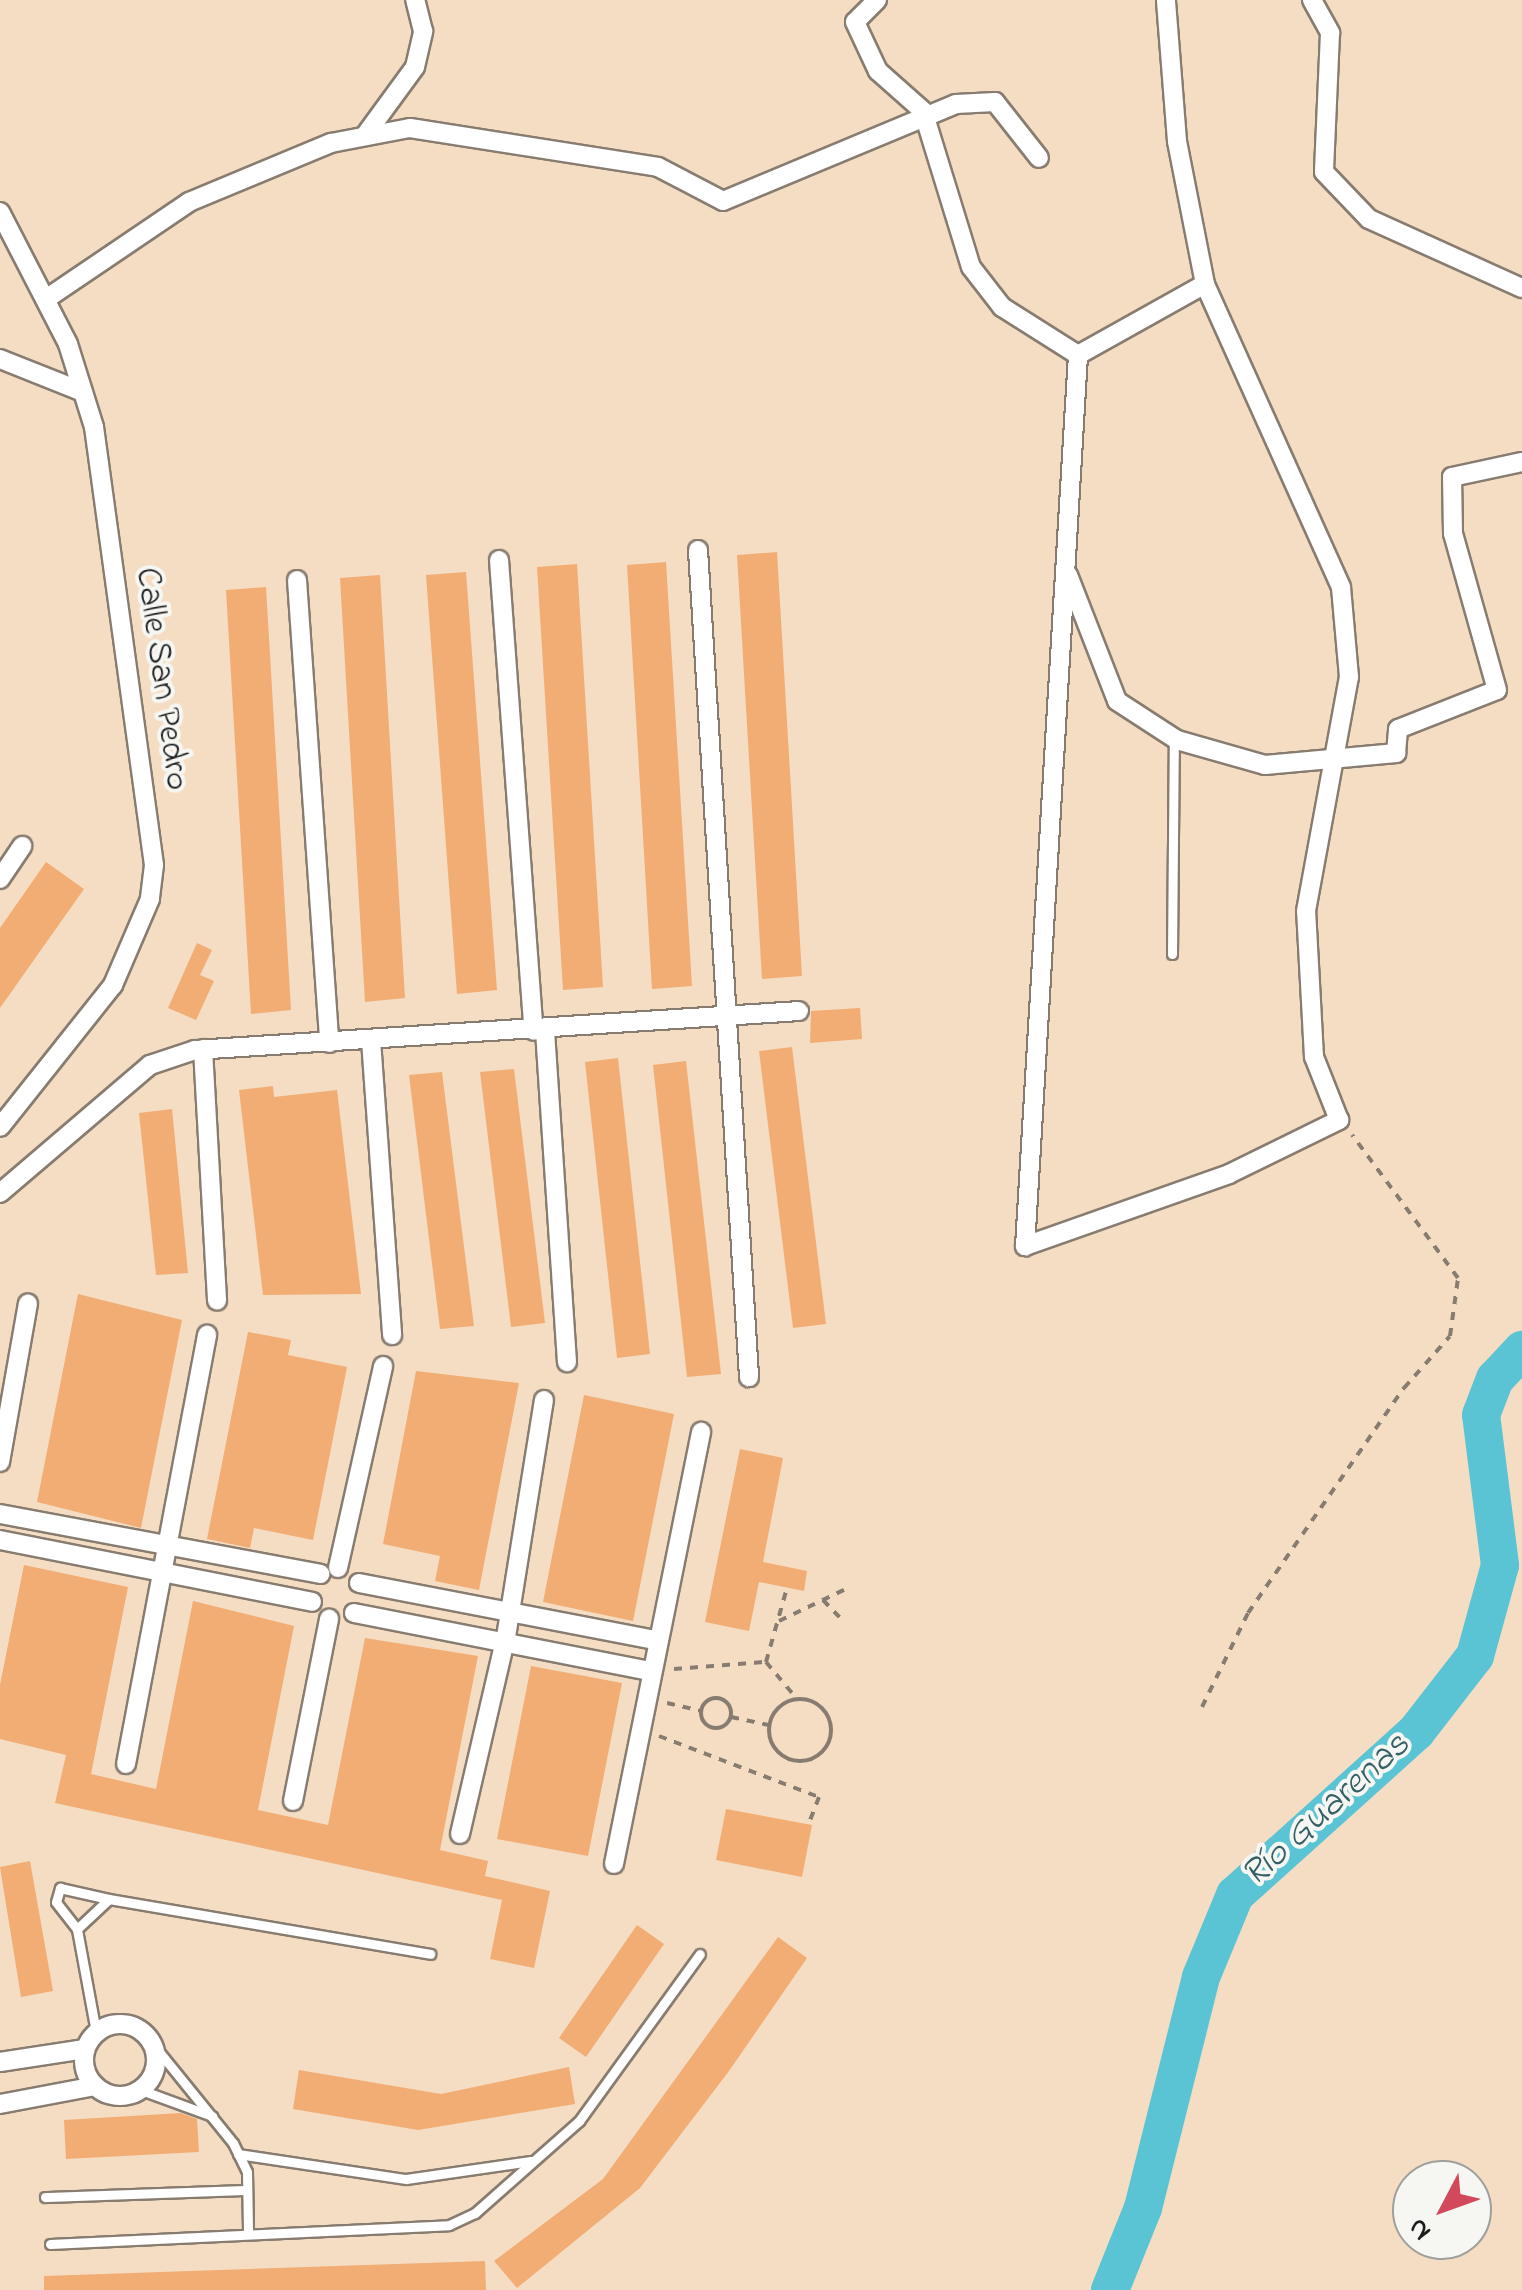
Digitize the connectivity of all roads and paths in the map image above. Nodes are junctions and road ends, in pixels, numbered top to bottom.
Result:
1 (414, 0) edge
2 (877, 0) edge
3 (1166, 0) edge
4 (1312, 0) edge
5 (923, 111) junction
6 (366, 134) junction
7 (1038, 158) dead end
8 (0, 212) edge
9 (1206, 284) junction
10 (1522, 288) edge
11 (46, 299) junction
12 (1078, 354) junction
13 (0, 359) edge
14 (83, 392) junction
15 (1522, 462) edge
16 (698, 550) dead end
17 (499, 560) dead end
18 (1063, 560) junction
19 (296, 580) dead end
20 (1174, 738) junction
21 (1336, 759) junction
22 (22, 846) dead end
23 (0, 879) edge
24 (1172, 954) dead end
25 (799, 1011) dead end
26 (725, 1021) junction
27 (539, 1031) junction
28 (371, 1040) junction
29 (329, 1043) junction
30 (203, 1049) junction
31 (1339, 1120) junction
32 (0, 1127) edge
33 (0, 1193) edge
34 (217, 1300) dead end
35 (28, 1303) dead end
36 (206, 1335) dead end
37 (392, 1335) dead end
38 (567, 1362) dead end
39 (383, 1366) dead end
40 (749, 1377) dead end
41 (544, 1400) dead end
42 (701, 1432) dead end
43 (0, 1462) edge
44 (0, 1514) edge
45 (0, 1540) edge
46 (169, 1546) junction
47 (165, 1570) junction
48 (329, 1571) junction
49 (360, 1583) junction
50 (788, 1588) dead end
51 (848, 1588) dead end
52 (823, 1600) junction
53 (312, 1602) junction
54 (510, 1611) junction
55 (354, 1613) junction
56 (330, 1619) junction
57 (779, 1621) junction
58 (845, 1624) dead end
59 (506, 1637) junction
60 (656, 1640) junction
61 (766, 1662) junction
62 (650, 1670) junction
63 (646, 1697) junction
64 (797, 1699) junction
65 (1202, 1707) dead end
66 (701, 1712) junction
67 (730, 1717) junction
68 (769, 1726) junction
69 (641, 1729) junction
70 (126, 1764) dead end
71 (294, 1801) dead end
72 (808, 1824) dead end
73 (460, 1834) dead end
74 (614, 1864) dead end
75 (109, 1898) junction
76 (76, 1930) junction
77 (430, 1954) dead end
78 (700, 1954) dead end
79 (96, 2032) junction
80 (152, 2043) junction
81 (85, 2049) junction
82 (0, 2062) edge
83 (92, 2082) junction
84 (141, 2090) junction
85 (0, 2092) edge
86 (0, 2104) edge
87 (214, 2117) junction
88 (238, 2154) junction
89 (533, 2161) junction
90 (247, 2190) junction
91 (45, 2197) dead end
92 (248, 2232) junction
93 (50, 2244) dead end

1 - 6 street
2 - 5 street
3 - 9 street
4 - 10 street
5 - 6 street
5 - 7 street
5 - 12 street
6 - 11 street
8 - 11 street, Calle San Pedro
9 - 12 street
9 - 21 street
11 - 14 street, Calle San Pedro
12 - 18 street
13 - 14 street
14 - 32 street, Calle San Pedro
15 - 21 street
16 - 26 street
17 - 27 street
18 - 20 street
18 - 31 street
19 - 29 street
20 - 21 street
20 - 24 lane
21 - 31 street
22 - 23 street
25 - 26 street
26 - 27 street
26 - 40 street
27 - 28 street
27 - 38 street
28 - 29 street
28 - 37 street
29 - 30 street
30 - 33 street
30 - 34 street
31 - 65 path
35 - 43 street
36 - 46 street
39 - 48 street
41 - 54 street
42 - 60 street
44 - 46 street
45 - 47 street
46 - 47 street
46 - 48 street
47 - 53 street
47 - 70 street
48 - 49 street
48 - 53 street
49 - 54 street
49 - 55 street
50 - 57 path
51 - 52 path
52 - 57 path
52 - 58 path
53 - 56 street
54 - 59 street
54 - 60 street
55 - 56 street
55 - 59 street
56 - 71 street
57 - 61 path
59 - 62 street
59 - 73 street
60 - 62 street
61 - 62 path
61 - 64 path
62 - 63 street
63 - 66 path
63 - 69 street
64 - 68 path
64 - 68 path
66 - 67 path
66 - 67 path
67 - 68 path
69 - 72 path
69 - 74 street
75 - 76 lane
75 - 76 lane
75 - 77 lane
76 - 79 lane
78 - 89 lane
79 - 80 street
79 - 81 street
80 - 84 street
80 - 87 lane
81 - 82 street
81 - 83 street
83 - 84 street
83 - 85 street
83 - 86 street
84 - 87 lane
87 - 88 lane
88 - 89 lane
88 - 90 lane
89 - 92 lane
90 - 91 lane
90 - 92 lane
92 - 93 lane

